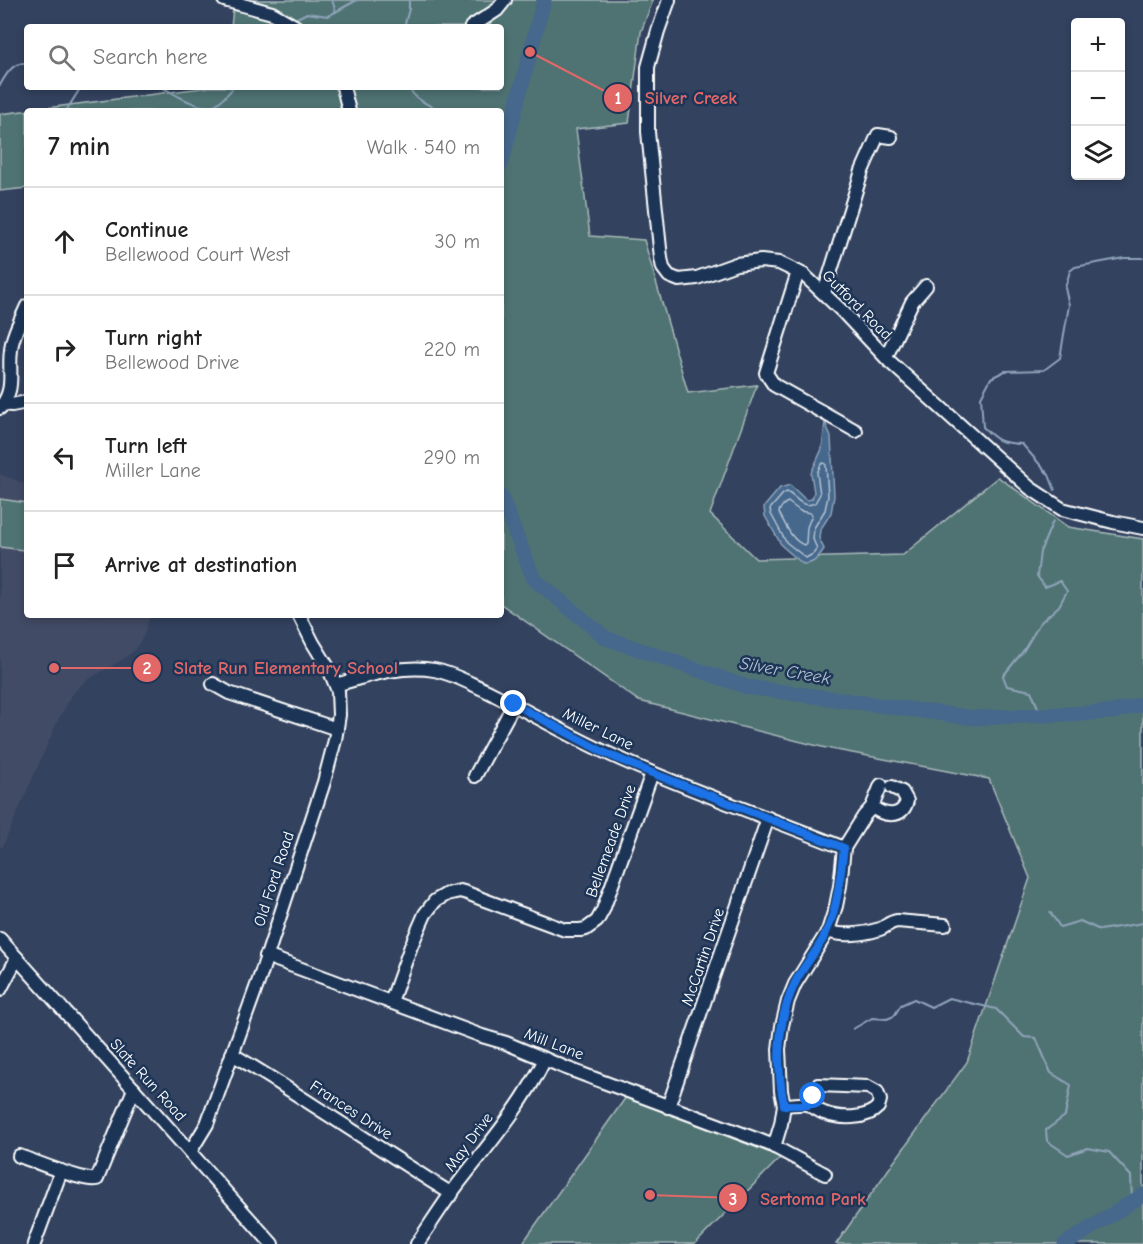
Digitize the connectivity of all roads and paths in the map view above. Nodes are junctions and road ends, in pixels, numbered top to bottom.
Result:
1 (224, 0) edge
2 (505, 0) edge
3 (669, 0) edge
4 (291, 24) edge
5 (476, 24) edge
6 (344, 90) edge
7 (348, 108) edge
8 (891, 137) dead end
9 (798, 272) junction
10 (926, 286) dead end
11 (824, 293) junction
12 (24, 313) edge
13 (885, 357) junction
14 (24, 403) edge
15 (2, 406) edge
16 (856, 431) dead end
17 (1143, 528) edge
18 (300, 618) edge
19 (213, 684) dead end
20 (336, 685) junction
21 (514, 704) junction
22 (337, 729) junction
23 (652, 773) junction
24 (475, 776) dead end
25 (872, 807) junction
26 (768, 818) junction
27 (844, 848) junction
28 (945, 925) dead end
29 (828, 931) junction
30 (0, 939) edge
31 (266, 956) junction
32 (17, 958) junction
33 (0, 990) edge
34 (391, 1002) junction
35 (232, 1054) junction
36 (545, 1059) junction
37 (134, 1089) junction
38 (784, 1105) junction
39 (809, 1105) junction
40 (668, 1107) junction
41 (774, 1147) junction
42 (190, 1152) junction
43 (19, 1156) dead end
44 (61, 1171) junction
45 (825, 1174) dead end
46 (452, 1194) junction
47 (34, 1244) edge
48 (272, 1244) edge
49 (417, 1244) edge

1 - 4 street
2 - 5 street
3 - 9 street, Gutford Road
6 - 7 street
8 - 11 street
9 - 11 street, Gutford Road
9 - 16 street
10 - 13 street
11 - 13 street, Gutford Road
12 - 15 street
13 - 17 street, Gutford Road
14 - 15 street
18 - 20 street, Old Ford Road
19 - 22 street
20 - 21 street, Miller Lane
20 - 22 street, Old Ford Road
21 - 23 street, Miller Lane
21 - 24 street
22 - 31 street, Old Ford Road
23 - 26 street, Miller Lane
23 - 34 street, Bellemeade Drive
25 - 25 street
25 - 27 street
26 - 27 street, Miller Lane
26 - 40 street, McCartin Drive
27 - 29 street
28 - 29 street
29 - 38 street
30 - 32 street, Slate Run Road
31 - 34 street, Mill Lane
31 - 35 street, Old Ford Road
32 - 33 street
32 - 37 street, Slate Run Road
34 - 36 street, Mill Lane
35 - 42 street, Old Ford Road
35 - 46 street, Frances Drive
36 - 40 street, Mill Lane
36 - 46 street, May Drive
37 - 42 street, Slate Run Road
37 - 44 street
38 - 39 street
38 - 41 street
39 - 39 street
40 - 41 street, Mill Lane
41 - 45 street, Mill Lane
42 - 48 street, Slate Run Road
43 - 44 street
44 - 47 street
46 - 49 street, May Drive

